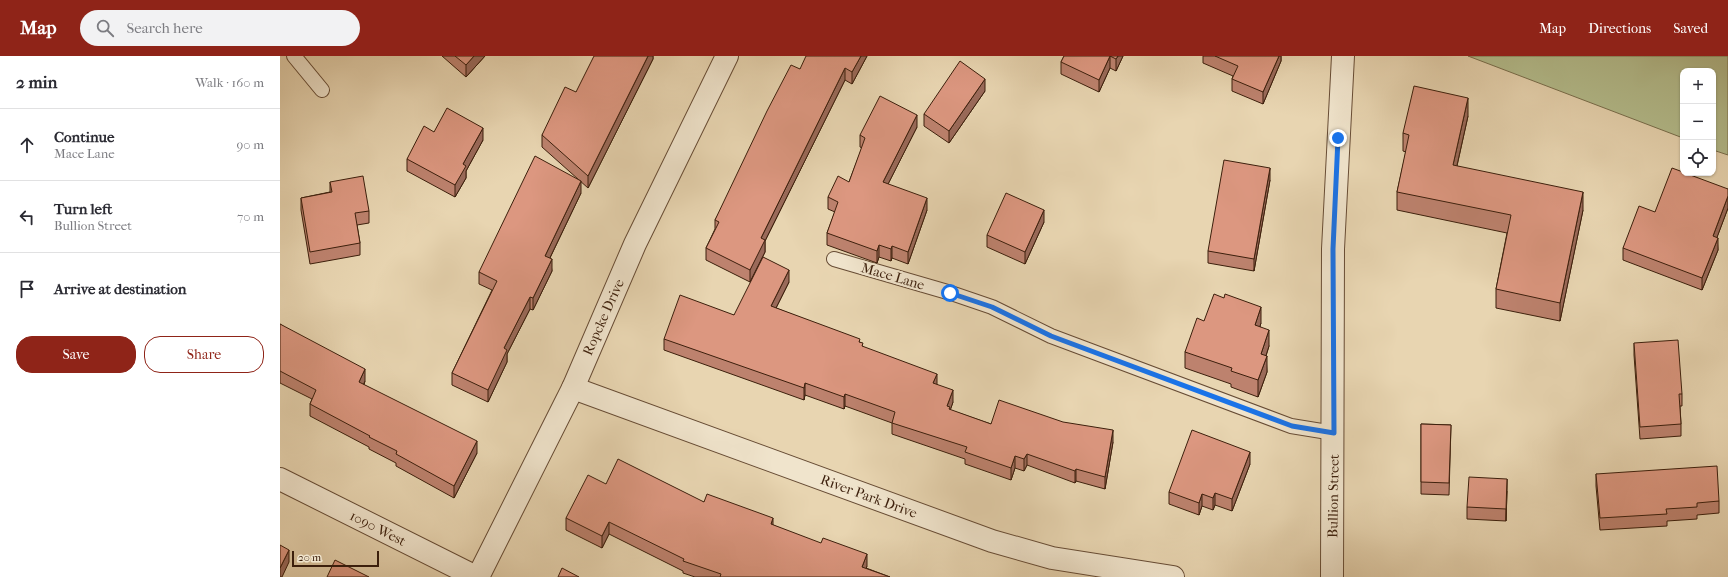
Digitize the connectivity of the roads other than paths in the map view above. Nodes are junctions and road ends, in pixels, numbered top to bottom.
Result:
1 (294, 56) edge
2 (727, 56) edge
3 (1343, 56) edge
4 (322, 90) dead end
5 (834, 259) dead end
6 (573, 388) junction
7 (1334, 433) junction
8 (280, 479) edge
9 (477, 577) edge
10 (1173, 577) edge
11 (1332, 577) edge

1 - 4 lane
2 - 6 street, Ropcke Drive
3 - 7 street, Bullion Street
5 - 7 lane, Mace Lane
6 - 9 street, Ropcke Drive
6 - 10 street, River Park Drive
7 - 11 street, Bullion Street
8 - 9 street, 1090 West

